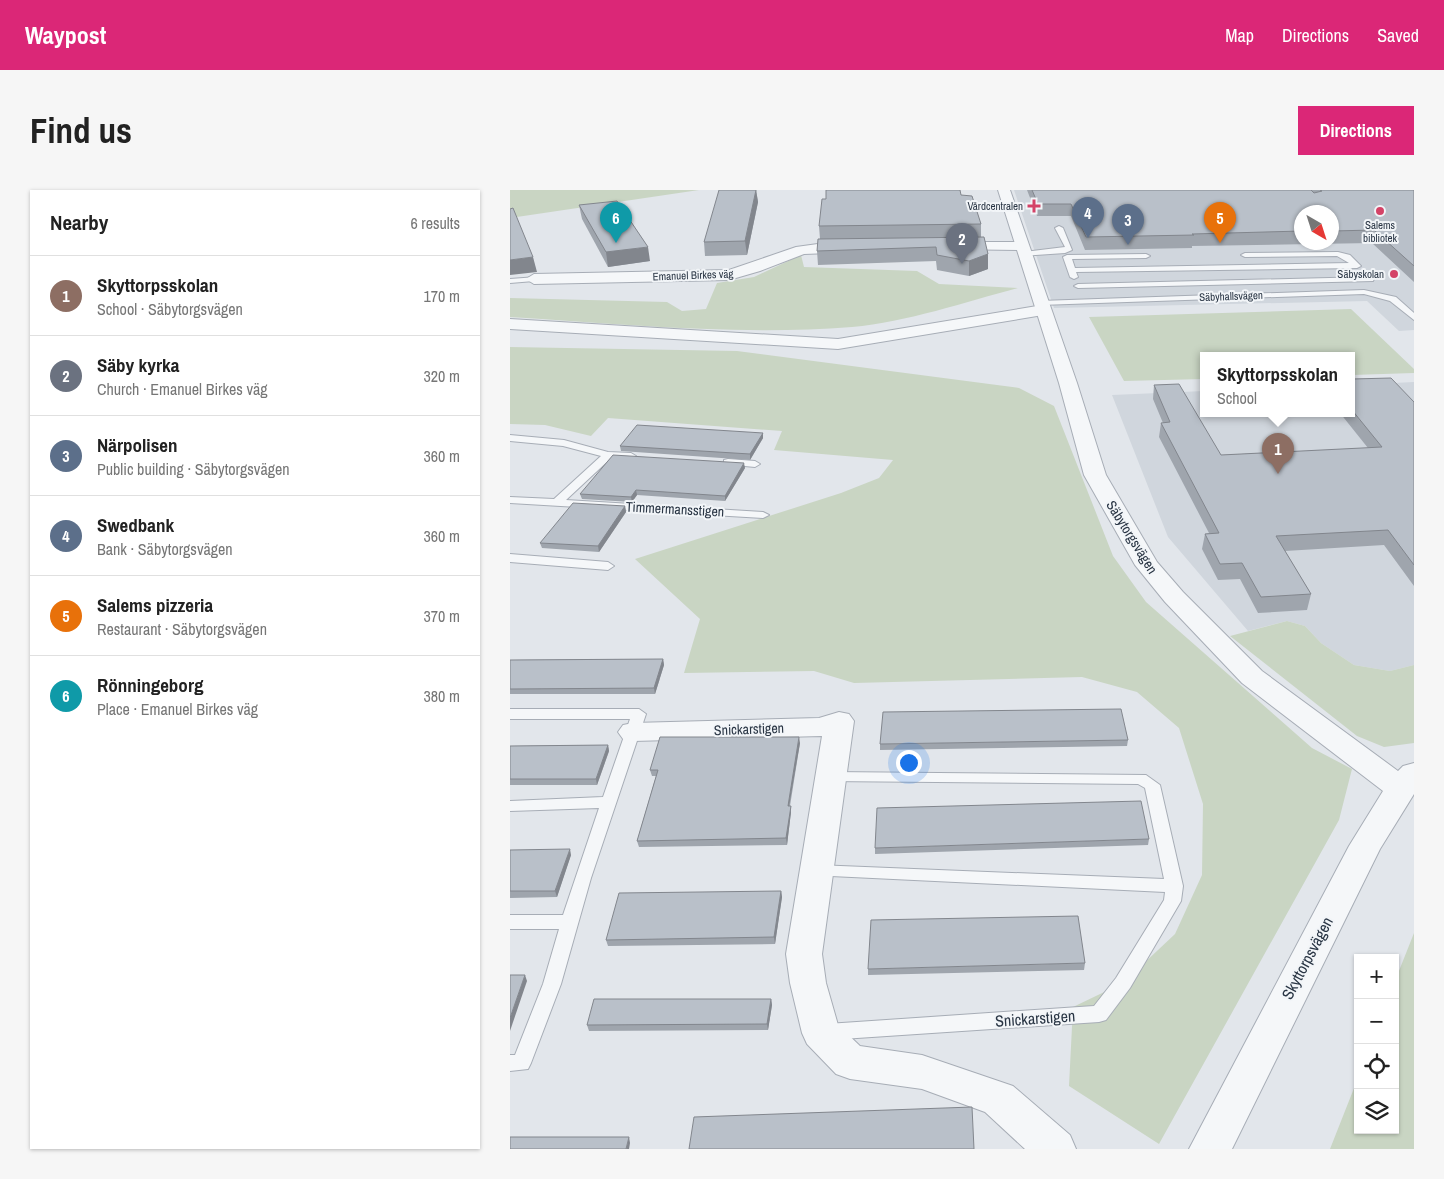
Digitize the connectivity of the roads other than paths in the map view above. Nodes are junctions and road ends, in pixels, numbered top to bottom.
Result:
1 (1004, 190) edge
2 (1059, 228) edge
3 (933, 247) edge
4 (867, 248) edge
5 (1023, 250) junction
6 (1245, 255) edge
7 (1146, 256) edge
8 (1356, 264) junction
9 (1072, 270) junction
10 (534, 279) joint
11 (1370, 279) junction
12 (510, 281) edge
13 (1078, 286) junction
14 (1364, 292) junction
15 (1084, 301) junction
16 (1042, 306) junction
17 (1414, 317) edge
18 (510, 324) edge
19 (510, 438) edge
20 (608, 455) junction
21 (647, 457) edge
22 (716, 461) edge
23 (755, 464) dead end
24 (510, 500) edge
25 (556, 503) junction
26 (763, 515) dead end
27 (510, 558) edge
28 (608, 566) dead end
29 (510, 714) edge
30 (633, 732) junction
31 (831, 777) junction
32 (1408, 781) edge
33 (609, 802) junction
34 (510, 806) edge
35 (816, 871) junction
36 (1174, 886) junction
37 (510, 922) edge
38 (571, 922) junction
39 (821, 1033) junction
40 (510, 1063) edge
41 (1056, 1149) edge
42 (1210, 1149) edge

1 - 5 street, Säbytorgsvägen
2 - 5 lane
3 - 5 street
4 - 10 street, Emanuel Birkes väg
5 - 16 street, Säbytorgsvägen
6 - 8 lane
7 - 9 lane
8 - 9 lane
8 - 11 lane
9 - 13 lane
10 - 12 lane, Emanuel Birkes väg
11 - 13 lane
11 - 14 lane
13 - 15 lane
14 - 15 lane, Säbyhallsvägen
14 - 17 lane, Säbyhallsvägen
15 - 16 lane, Säbyhallsvägen
16 - 18 street
16 - 32 street, Säbytorgsvägen
19 - 20 lane
20 - 21 lane
20 - 25 lane
22 - 23 lane
24 - 25 lane, Timmermansstigen
25 - 26 lane, Timmermansstigen
27 - 28 lane
29 - 30 lane
30 - 31 street, Snickarstigen
30 - 33 lane
31 - 35 street, Snickarstigen
31 - 36 lane
32 - 42 street, Skyttorpsvägen
33 - 34 lane
33 - 38 lane
35 - 36 lane
35 - 39 street, Snickarstigen
36 - 39 lane, Snickarstigen
37 - 38 lane
38 - 40 lane
39 - 41 street

